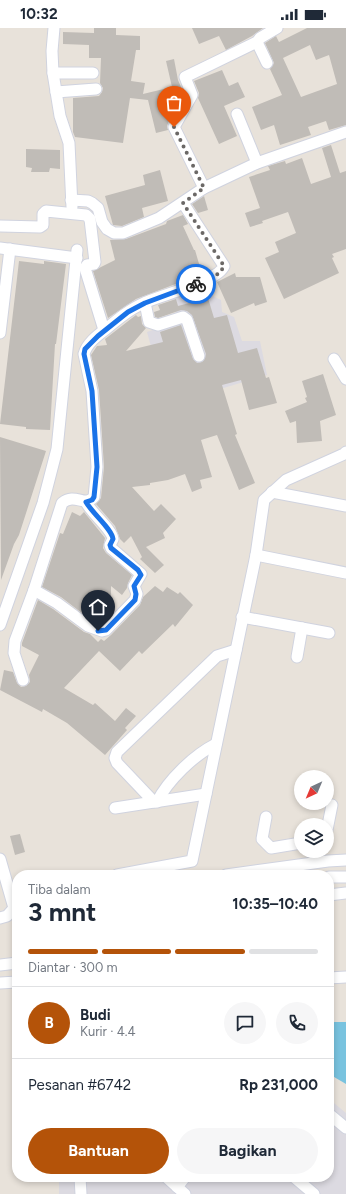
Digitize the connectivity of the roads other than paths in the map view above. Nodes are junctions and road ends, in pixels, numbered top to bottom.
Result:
1 (54, 28) edge
2 (277, 28) edge
3 (257, 42) junction
4 (267, 63) dead end
5 (53, 73) junction
6 (92, 73) dead end
7 (96, 89) dead end
8 (56, 92) junction
9 (237, 114) dead end
10 (346, 132) edge
11 (258, 163) junction
12 (204, 188) junction
13 (71, 200) junction
14 (183, 203) junction
15 (73, 214) junction
16 (0, 226) edge
17 (5, 248) edge
18 (4, 266) edge
19 (145, 303) junction
20 (1, 317) edge
21 (104, 330) junction
22 (0, 332) edge
23 (199, 356) dead end
24 (334, 359) dead end
25 (346, 379) edge
26 (346, 452) edge
27 (272, 492) junction
28 (86, 502) junction
29 (346, 506) edge
30 (256, 555) junction
31 (346, 573) edge
32 (34, 590) junction
33 (4, 602) edge
34 (242, 617) junction
35 (1, 620) edge
36 (302, 628) junction
37 (329, 633) dead end
38 (236, 650) junction
39 (297, 657) dead end
40 (23, 680) dead end
41 (216, 744) junction
42 (206, 794) junction
43 (155, 802) junction
44 (114, 808) dead end
45 (266, 817) dead end
46 (294, 845) edge
47 (334, 857) edge
48 (316, 858) edge
49 (346, 860) edge
50 (0, 862) edge
51 (146, 870) edge
52 (253, 870) edge
53 (346, 877) edge
54 (334, 878) edge
55 (346, 893) edge
56 (334, 894) edge
57 (12, 901) edge
58 (12, 911) edge
59 (0, 918) edge
60 (12, 963) edge
61 (0, 966) edge
62 (346, 977) edge
63 (334, 978) edge
64 (12, 982) edge
65 (0, 983) edge
66 (334, 1118) edge
67 (346, 1128) edge
68 (80, 1182) edge
69 (172, 1182) edge
70 (300, 1182) edge
71 (181, 1190) edge
72 (81, 1194) edge
73 (314, 1194) edge

1 - 5 street
2 - 3 street
3 - 4 street
3 - 12 street
5 - 6 street
5 - 8 street
7 - 8 street
8 - 13 street
9 - 11 street
10 - 11 street
11 - 12 street
12 - 14 street
13 - 14 street
13 - 15 street
14 - 19 street
15 - 16 street
15 - 21 street
17 - 18 street
17 - 33 street
18 - 20 street
19 - 21 street
19 - 23 street
20 - 22 street
21 - 28 street
24 - 25 street
26 - 27 street
27 - 29 street
27 - 30 street
28 - 32 street
28 - 32 street
30 - 31 street
30 - 34 street
32 - 40 street
33 - 35 street
34 - 36 street
34 - 38 street
36 - 37 street
36 - 39 street
38 - 41 street
38 - 43 street
41 - 42 street
41 - 43 street
42 - 43 street
42 - 51 street
43 - 44 street
45 - 46 street
47 - 49 street
48 - 52 street
50 - 57 street
53 - 54 street
55 - 56 street
58 - 59 street
60 - 61 street
62 - 63 street
64 - 65 street
66 - 67 street
68 - 72 street
69 - 71 street
70 - 73 street

